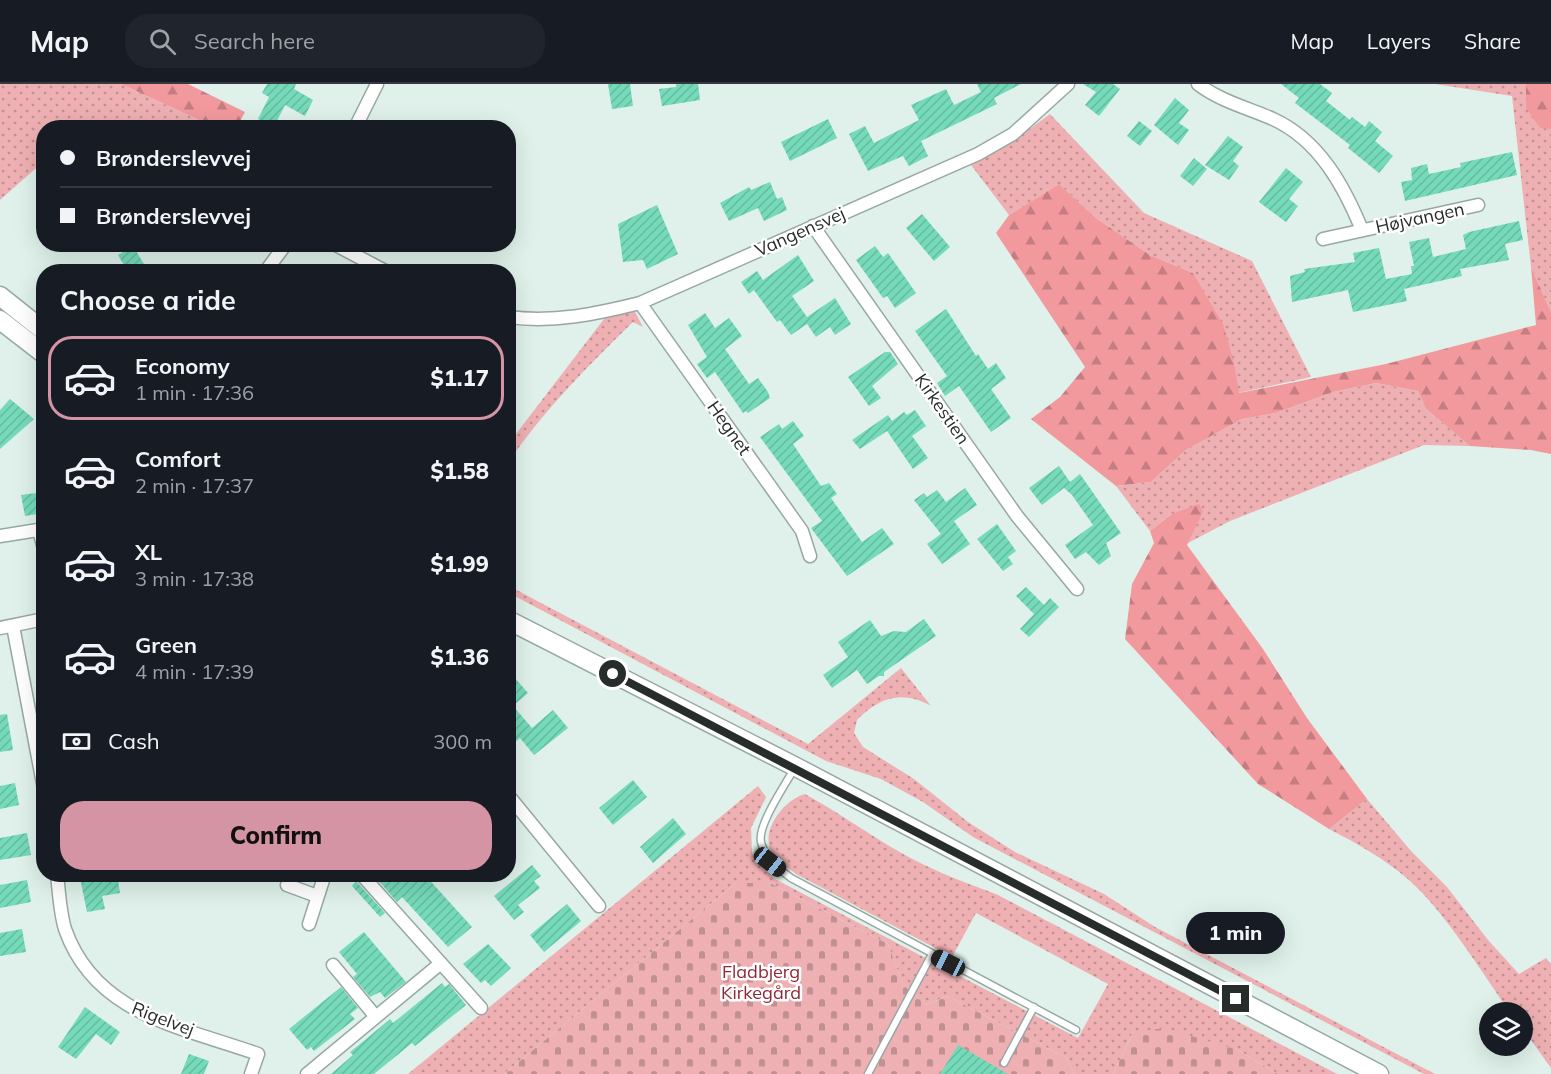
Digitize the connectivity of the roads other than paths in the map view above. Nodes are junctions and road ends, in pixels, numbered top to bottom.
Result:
1 (377, 84) edge
2 (1068, 84) edge
3 (1198, 84) edge
4 (359, 120) edge
5 (1478, 206) dead end
6 (813, 226) junction
7 (1362, 231) junction
8 (1323, 239) dead end
9 (349, 252) edge
10 (372, 264) edge
11 (0, 296) edge
12 (640, 303) junction
13 (516, 317) edge
14 (0, 320) edge
15 (36, 325) edge
16 (36, 348) edge
17 (36, 531) edge
18 (0, 536) edge
19 (810, 556) dead end
20 (1077, 589) dead end
21 (36, 622) edge
22 (516, 624) edge
23 (13, 626) junction
24 (0, 628) edge
25 (36, 744) edge
26 (796, 767) junction
27 (516, 805) edge
28 (58, 882) edge
29 (322, 882) edge
30 (368, 882) edge
31 (286, 885) dead end
32 (317, 896) junction
33 (599, 906) dead end
34 (309, 924) dead end
35 (932, 954) junction
36 (441, 963) junction
37 (333, 964) dead end
38 (481, 1008) dead end
39 (1034, 1008) junction
40 (376, 1017) junction
41 (1076, 1030) dead end
42 (1004, 1063) dead end
43 (251, 1074) edge
44 (307, 1074) edge
45 (868, 1074) edge
46 (1379, 1074) edge

1 - 4 street
2 - 6 street, Vangensvej
3 - 7 street, Højvangen
5 - 7 street, Højvangen
6 - 12 street, Vangensvej
6 - 20 street, Kirkestien
7 - 8 street, Højvangen
9 - 10 street
11 - 15 main road
12 - 13 street, Vangensvej
12 - 19 street, Hegnet
14 - 16 main road
17 - 18 street
21 - 23 street
22 - 26 main road
23 - 24 street
23 - 25 street
26 - 35 lane
26 - 46 main road
27 - 33 street
28 - 43 street, Rigelvej
29 - 32 street
30 - 36 street
31 - 32 street
32 - 34 street
35 - 39 lane
35 - 45 lane
36 - 38 street
36 - 40 street
37 - 40 street
39 - 41 lane
39 - 42 lane
40 - 44 street

